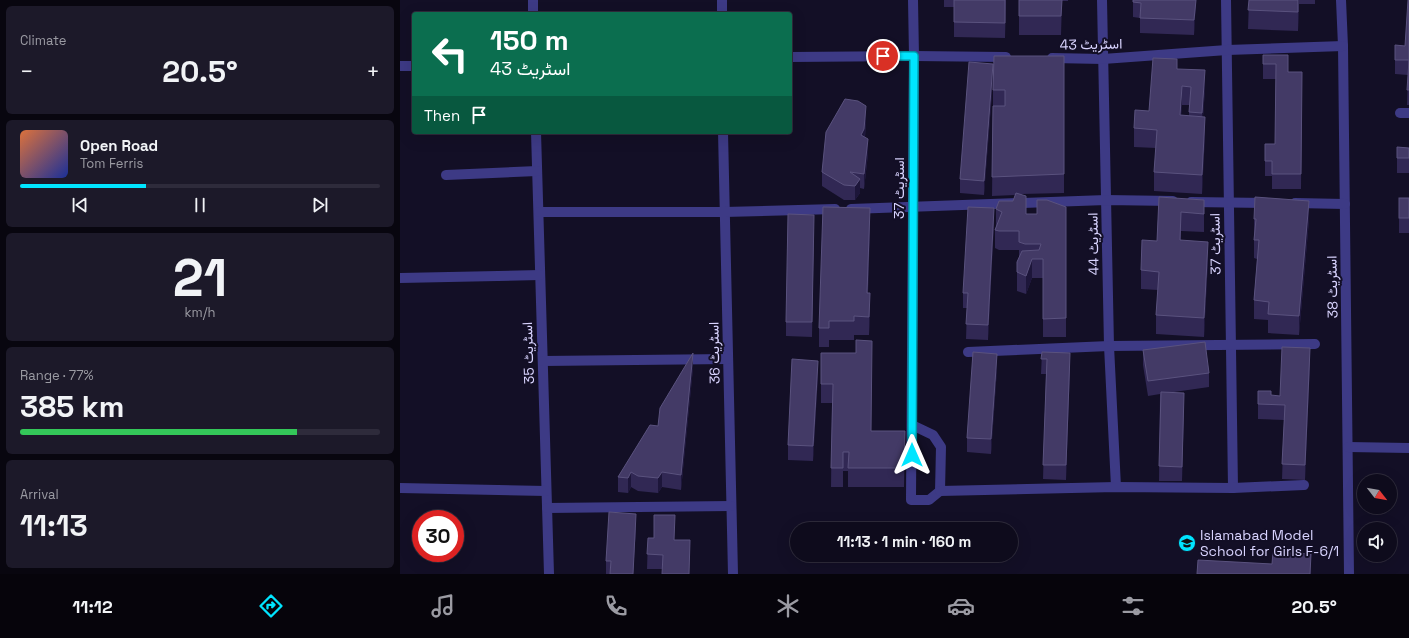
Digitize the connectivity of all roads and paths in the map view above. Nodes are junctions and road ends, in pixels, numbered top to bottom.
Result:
1 (533, 0) edge
2 (722, 0) edge
3 (913, 0) edge
4 (1102, 0) edge
5 (1226, 0) edge
6 (1340, 0) edge
7 (533, 12) edge
8 (722, 12) edge
9 (1343, 46) junction
10 (1227, 50) junction
11 (792, 56) edge
12 (914, 56) junction
13 (1016, 58) edge
14 (1040, 58) edge
15 (1103, 59) junction
16 (400, 66) edge
17 (412, 66) edge
18 (536, 134) edge
19 (722, 134) edge
20 (537, 171) junction
21 (446, 175) dead end
22 (1106, 200) junction
23 (1229, 202) junction
24 (1345, 204) junction
25 (913, 207) junction
26 (539, 212) junction
27 (724, 212) junction
28 (540, 275) junction
29 (400, 278) edge
30 (1315, 344) dead end
31 (1110, 346) junction
32 (1231, 346) junction
33 (968, 352) dead end
34 (728, 359) junction
35 (543, 361) junction
36 (912, 425) junction
37 (1348, 447) junction
38 (1409, 448) edge
39 (1304, 485) dead end
40 (1116, 487) junction
41 (400, 488) edge
42 (1233, 488) junction
43 (546, 491) junction
44 (940, 491) junction
45 (732, 506) junction
46 (547, 508) junction
47 (549, 574) edge
48 (733, 574) edge
49 (1349, 574) edge

1 - 7 street
2 - 8 street
3 - 12 street, اسٹریٹ 37
4 - 15 street, اسٹریٹ 44
5 - 10 street, اسٹریٹ 37
6 - 9 street, اسٹریٹ 38
9 - 10 street, اسٹریٹ 43
9 - 24 street, اسٹریٹ 38
10 - 15 street, اسٹریٹ 43
10 - 23 street, اسٹریٹ 37
11 - 12 street
12 - 13 street
12 - 25 street, اسٹریٹ 37
14 - 15 street, اسٹریٹ 43
15 - 22 street, اسٹریٹ 44
16 - 17 street
18 - 20 street, اسٹریٹ 35
19 - 27 street, اسٹریٹ 36
20 - 21 street
20 - 26 street, اسٹریٹ 35
22 - 23 street
22 - 25 street
22 - 31 street, اسٹریٹ 44
23 - 24 street
23 - 32 street, اسٹریٹ 37
24 - 37 street, اسٹریٹ 38
25 - 27 street
25 - 36 street, اسٹریٹ 37
26 - 27 street
26 - 28 street, اسٹریٹ 35
27 - 34 street, اسٹریٹ 36
28 - 29 street
28 - 35 street, اسٹریٹ 35
30 - 32 street
31 - 32 street
31 - 33 street
31 - 40 street, اسٹریٹ 44
32 - 42 street, اسٹریٹ 37
34 - 35 street
34 - 45 street, اسٹریٹ 36
35 - 43 street, اسٹریٹ 35
36 - 44 street
36 - 44 street, اسٹریٹ 37
37 - 38 street
37 - 49 street, اسٹریٹ 38
39 - 42 street
40 - 42 street
40 - 44 street
41 - 43 street
43 - 46 street, اسٹریٹ 35
45 - 46 street
45 - 48 street, اسٹریٹ 36
46 - 47 street, اسٹریٹ 35

